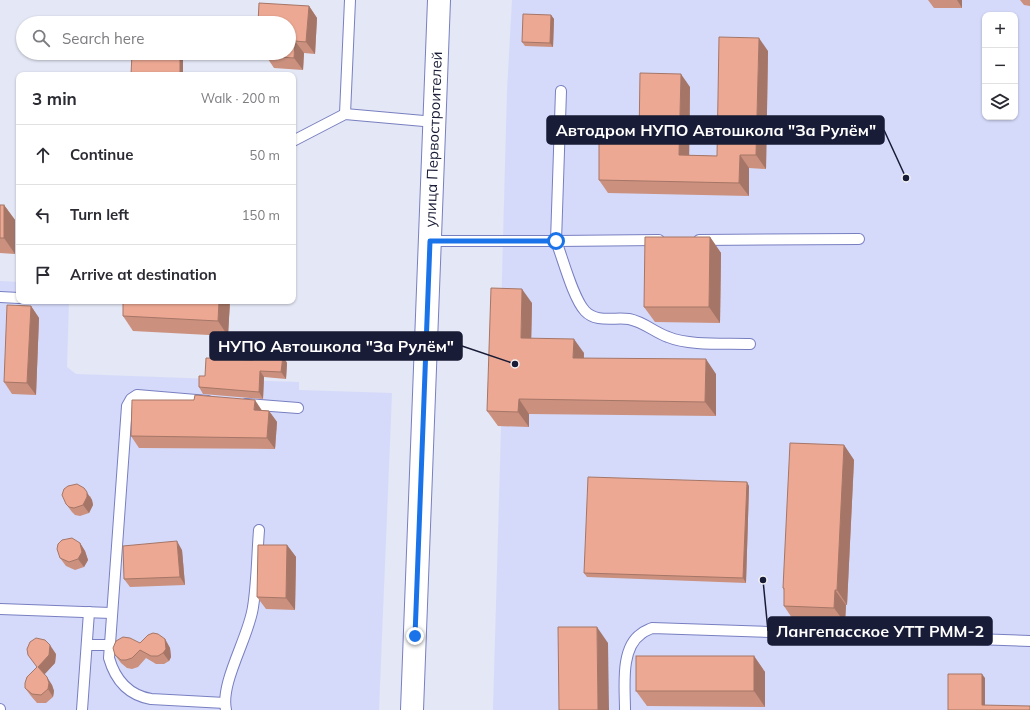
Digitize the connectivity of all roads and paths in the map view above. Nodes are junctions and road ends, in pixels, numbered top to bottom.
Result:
1 (350, 0) edge
2 (439, 0) edge
3 (561, 91) dead end
4 (345, 114) junction
5 (435, 122) junction
6 (296, 139) edge
7 (859, 239) dead end
8 (672, 240) edge
9 (688, 240) edge
10 (430, 241) junction
11 (556, 241) junction
12 (0, 297) edge
13 (16, 298) edge
14 (750, 344) dead end
15 (221, 402) edge
16 (237, 403) edge
17 (298, 408) dead end
18 (258, 530) dead end
19 (0, 609) edge
20 (89, 612) junction
21 (111, 613) junction
22 (1030, 641) edge
23 (87, 645) junction
24 (110, 645) junction
25 (226, 706) edge
26 (82, 710) edge
27 (412, 710) edge
28 (625, 710) edge

1 - 4 lane
2 - 5 street, улица Первостроителей
3 - 11 lane
4 - 5 lane
4 - 6 lane
5 - 10 street, улица Первостроителей
7 - 9 lane
8 - 11 lane
10 - 11 lane
10 - 27 street, улица Первостроителей
11 - 14 lane
12 - 13 lane
15 - 21 lane
16 - 17 lane
18 - 25 lane
19 - 20 lane
20 - 21 lane
20 - 23 lane
21 - 24 lane
22 - 28 lane
23 - 24 lane
23 - 26 lane
24 - 25 lane

